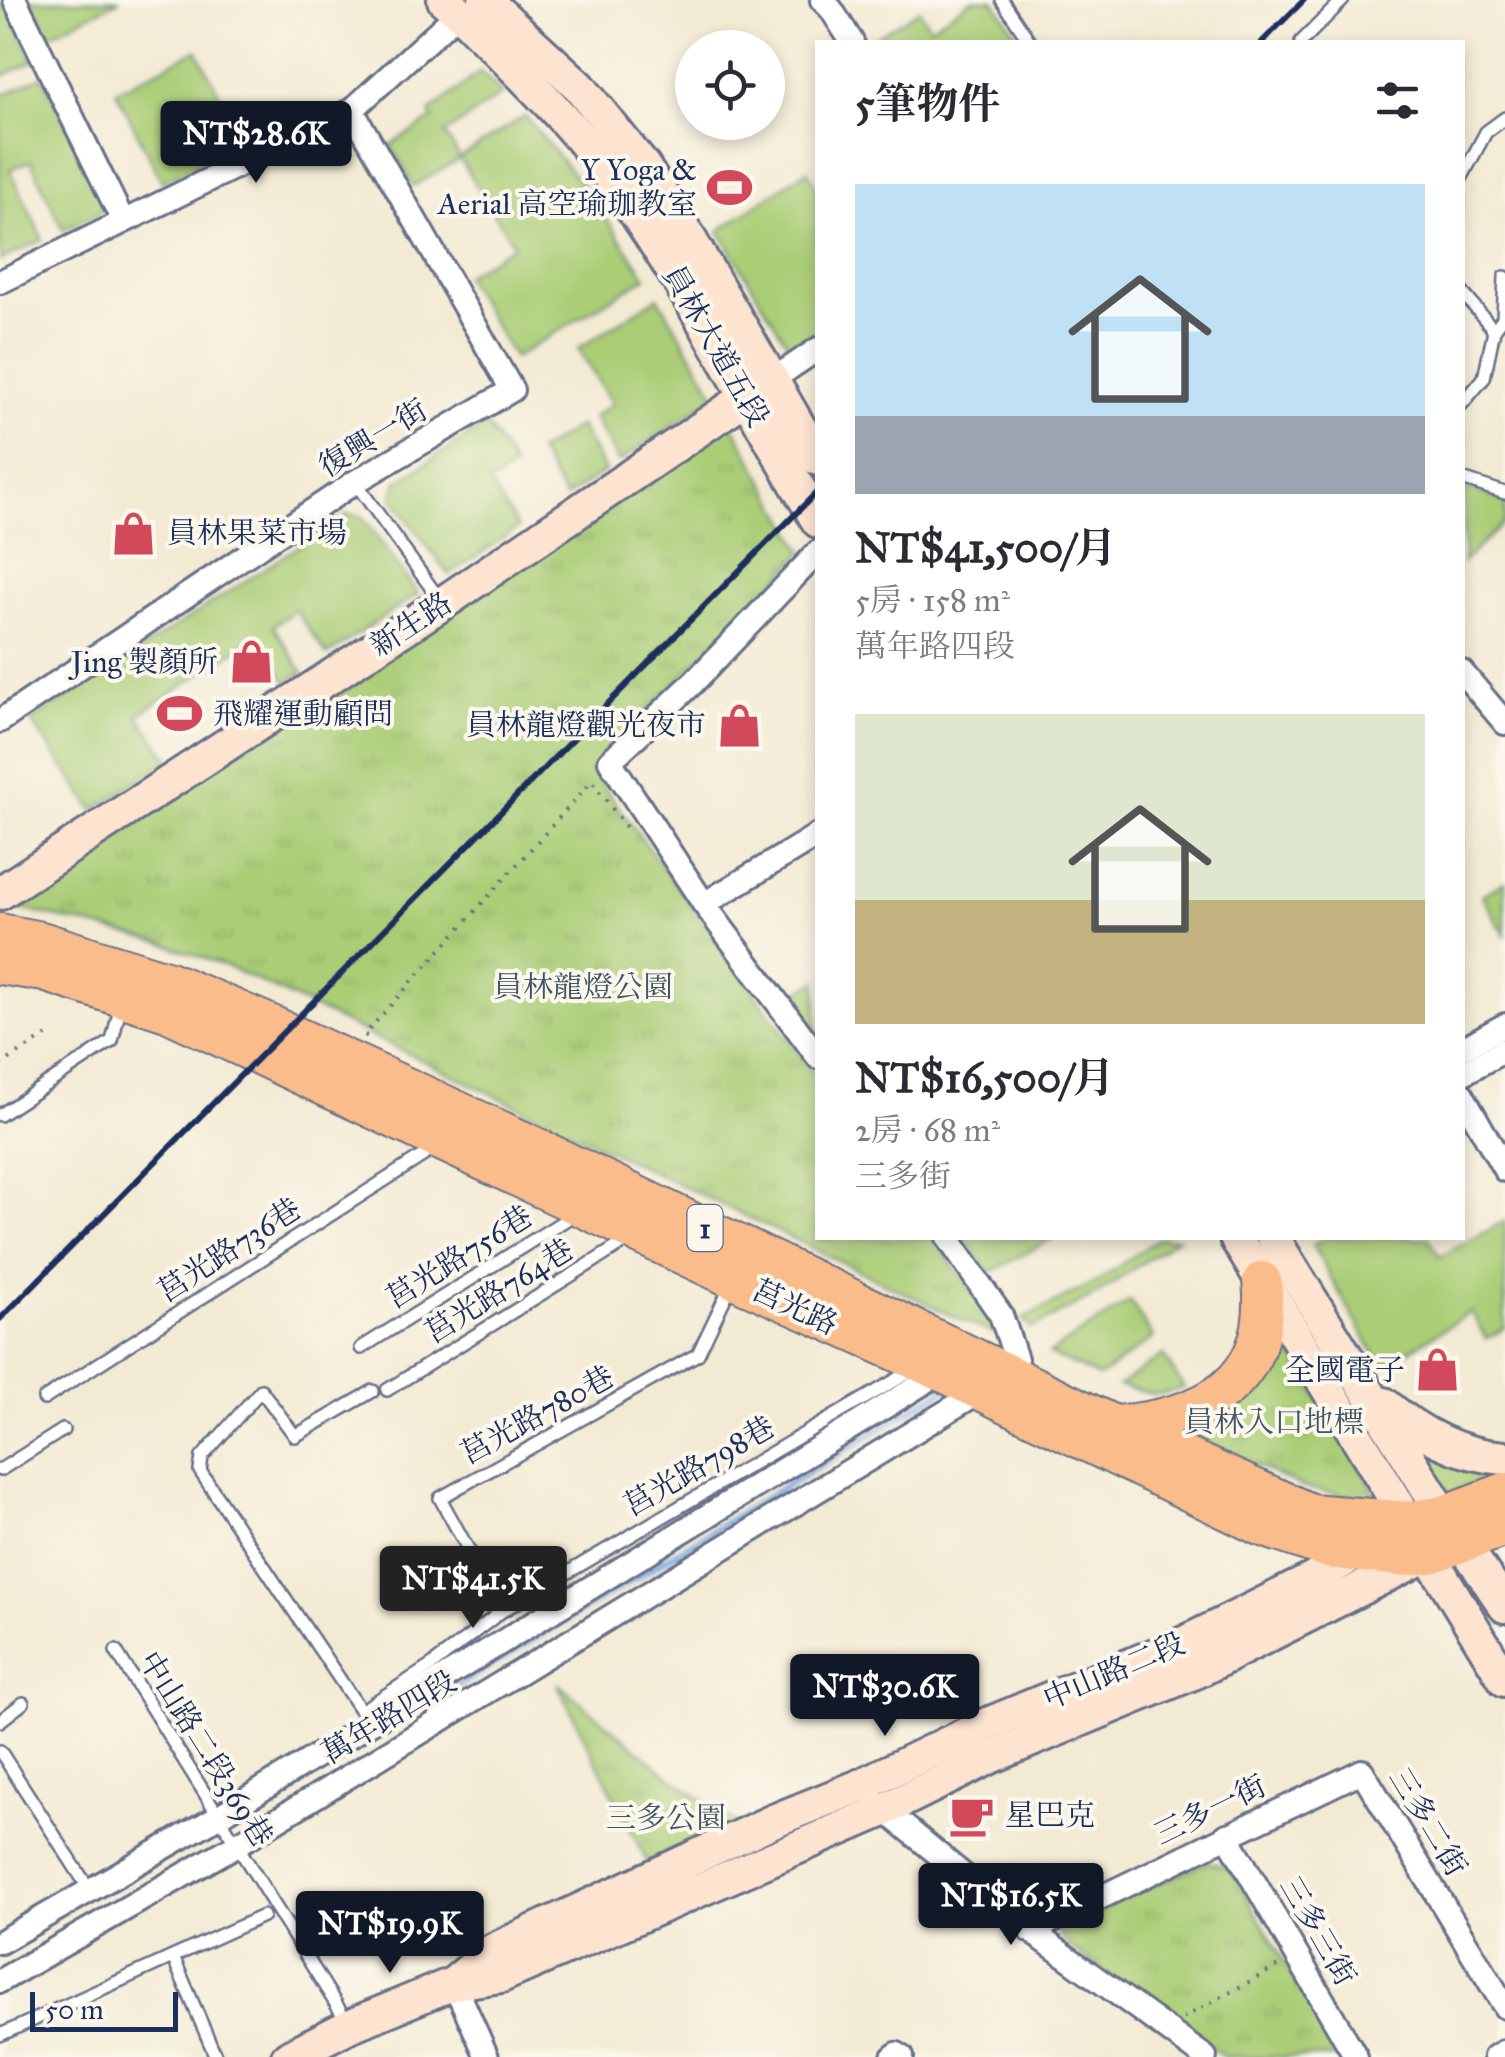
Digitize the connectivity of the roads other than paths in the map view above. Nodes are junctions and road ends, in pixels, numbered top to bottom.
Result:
1 (14, 0) edge
2 (822, 0) edge
3 (1002, 0) edge
4 (1344, 0) edge
5 (465, 3) edge
6 (851, 40) edge
7 (1029, 40) edge
8 (1303, 40) edge
9 (352, 110) junction
10 (1505, 118) edge
11 (1465, 171) edge
12 (123, 221) junction
13 (1505, 278) edge
14 (0, 282) edge
15 (1465, 296) edge
16 (1504, 318) edge
17 (1494, 330) junction
18 (815, 351) edge
19 (758, 388) junction
20 (1465, 400) edge
21 (815, 455) edge
22 (1465, 480) edge
23 (356, 482) junction
24 (1505, 493) edge
25 (815, 514) edge
26 (815, 555) edge
27 (443, 603) junction
28 (1465, 676) edge
29 (2, 715) edge
30 (1505, 723) edge
31 (815, 837) edge
32 (0, 893) edge
33 (704, 904) junction
34 (0, 933) edge
35 (0, 964) edge
36 (123, 996) junction
37 (1505, 1025) edge
38 (1465, 1047) edge
39 (1505, 1050) edge
40 (815, 1052) edge
41 (1465, 1072) edge
42 (1465, 1099) edge
43 (0, 1115) edge
44 (441, 1143) junction
45 (1505, 1170) edge
46 (583, 1209) junction
47 (638, 1234) junction
48 (949, 1240) edge
49 (1237, 1240) edge
50 (1274, 1240) edge
51 (734, 1279) junction
52 (1262, 1281) junction
53 (362, 1348) dead end
54 (1350, 1364) junction
55 (964, 1371) junction
56 (387, 1390) dead end
57 (373, 1391) dead end
58 (44, 1399) dead end
59 (1114, 1425) junction
60 (62, 1430) dead end
61 (1505, 1458) edge
62 (0, 1470) edge
63 (1505, 1492) edge
64 (1439, 1527) junction
65 (1505, 1527) edge
66 (1357, 1554) junction
67 (1430, 1554) junction
68 (1505, 1606) edge
69 (502, 1611) junction
70 (116, 1650) dead end
71 (1505, 1680) edge
72 (23, 1704) dead end
73 (0, 1721) edge
74 (0, 1752) edge
75 (1362, 1771) joint
76 (857, 1787) junction
77 (884, 1810) junction
78 (219, 1816) junction
79 (1227, 1834) junction
80 (236, 1845) junction
81 (89, 1889) junction
82 (262, 1916) dead end
83 (1031, 1931) junction
84 (0, 1942) edge
85 (173, 1957) junction
86 (0, 1981) edge
87 (454, 1984) junction
88 (1505, 2007) edge
89 (350, 2026) junction
90 (0, 2035) edge
91 (1505, 2051) edge
92 (216, 2057) edge
93 (288, 2057) edge
94 (487, 2057) edge
95 (1206, 2057) edge
96 (1356, 2057) edge
97 (1495, 2057) edge

1 - 12 street
2 - 6 street
3 - 7 lane
4 - 8 lane
5 - 9 street
5 - 19 street, 員林大道五段
9 - 12 street
9 - 23 street, 復興一街
10 - 11 lane
12 - 14 street
13 - 16 lane
15 - 17 lane
16 - 17 lane
17 - 20 lane
18 - 19 street, 新生路
19 - 21 street, 員林大道五段
19 - 25 street, 員林大道五段
19 - 27 street, 新生路
22 - 24 lane
23 - 27 lane
23 - 29 street, 復興一街
26 - 33 street
27 - 32 street, 新生路
28 - 30 street
31 - 33 street
33 - 40 street
34 - 55 main road, 莒光路 / 1
35 - 36 main road, 莒光路 / 1
36 - 43 lane
36 - 44 main road, 莒光路 / 1
37 - 38 street
39 - 41 street
42 - 45 street
44 - 46 main road, 莒光路 / 1
44 - 58 lane, 莒光路736巷
46 - 47 main road, 莒光路 / 1
46 - 53 lane, 莒光路756巷
47 - 51 main road, 莒光路 / 1
47 - 56 lane, 莒光路764巷
48 - 55 street
49 - 52 street
50 - 54 street
51 - 55 main road, 莒光路 / 1
51 - 69 lane, 莒光路780巷
52 - 59 main road
52 - 64 street
54 - 61 street
54 - 64 street
55 - 59 main road, 莒光路 / 1
55 - 66 main road, 莒光路 / 1
55 - 69 lane, 莒光路798巷
55 - 78 street, 萬年路四段
55 - 80 street, 萬年路四段
57 - 69 lane, 莒光路798巷
59 - 64 main road, 莒光路 / 1
60 - 62 lane
63 - 64 main road, 中山路二段 / 1
64 - 65 main road, 中山路二段 / 1
64 - 66 street, 中山路二段 / 1
64 - 67 main road, 中山路二段 / 1
64 - 68 street
66 - 67 main road, 莒光路 / 1
66 - 76 street, 中山路二段
67 - 71 street
67 - 77 street, 中山路二段
70 - 78 lane, 中山路二段369巷
72 - 73 lane
74 - 81 lane
75 - 79 street, 三多一街
75 - 88 street, 三多二街
76 - 77 street
76 - 87 street, 中山路二段
77 - 83 street
77 - 87 street, 中山路二段
78 - 80 lane, 中山路二段369巷
78 - 81 street, 萬年路四段
79 - 83 street, 三多一街
79 - 96 street, 三多三街
80 - 86 street, 萬年路四段
80 - 89 lane, 中山路二段369巷
81 - 84 street, 萬年路四段
82 - 85 lane
83 - 95 street
85 - 90 lane
85 - 92 lane
87 - 89 street, 中山路二段
87 - 94 street
89 - 93 street, 中山路二段
91 - 97 street

